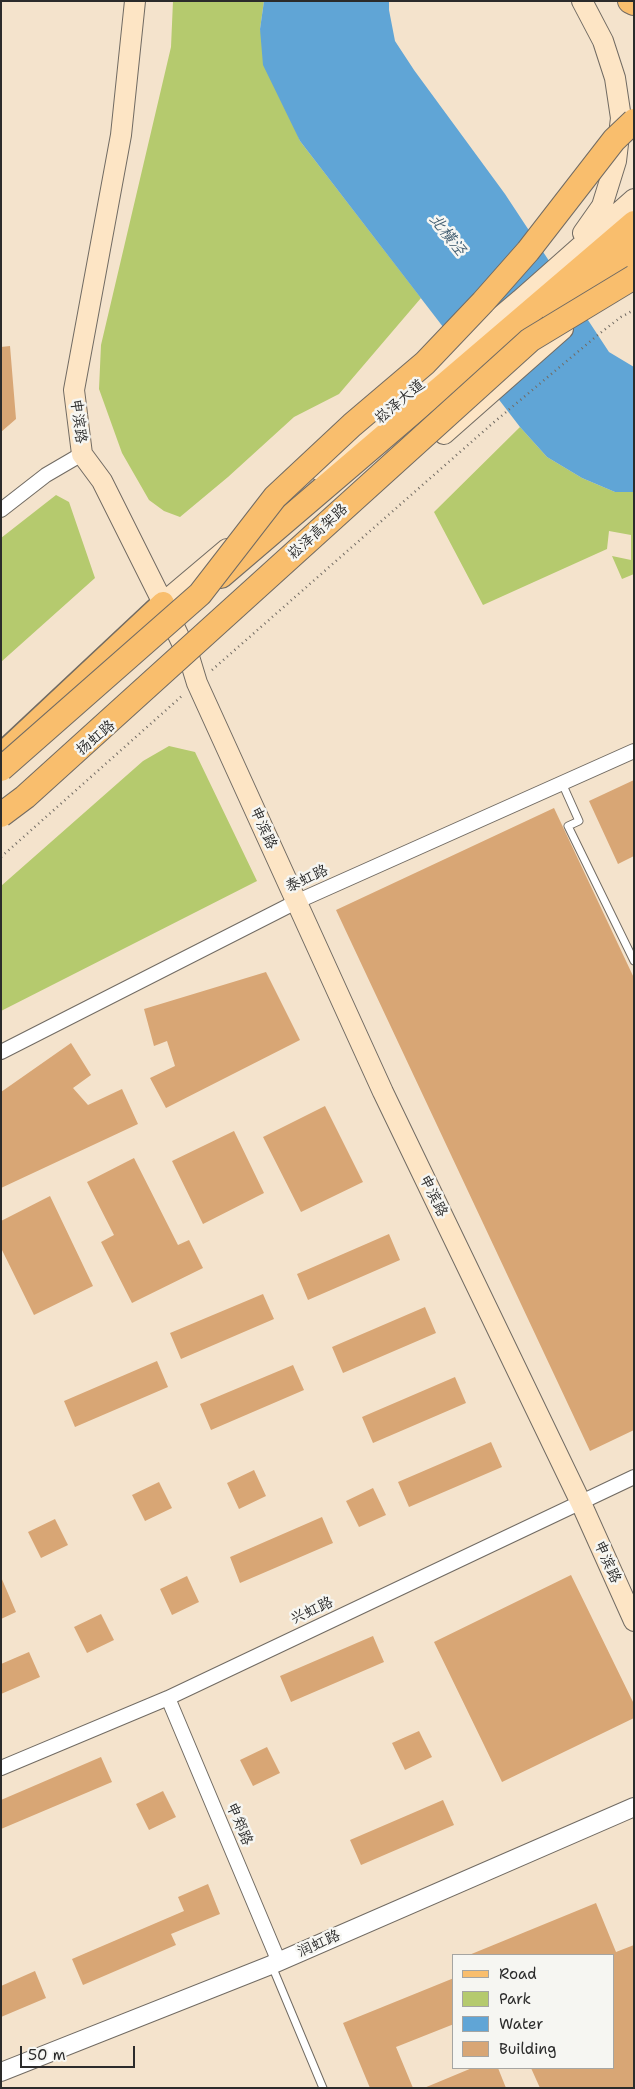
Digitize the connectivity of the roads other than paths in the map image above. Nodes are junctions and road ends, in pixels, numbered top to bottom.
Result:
1 (135, 1) edge
2 (582, 1) edge
3 (618, 1) edge
4 (630, 1) edge
5 (634, 4) edge
6 (634, 13) edge
7 (634, 121) edge
8 (634, 198) edge
9 (634, 223) edge
10 (634, 248) edge
11 (566, 259) junction
12 (634, 266) edge
13 (634, 278) edge
14 (530, 340) junction
15 (82, 454) junction
16 (1, 510) edge
17 (200, 594) junction
18 (164, 602) junction
19 (190, 660) junction
20 (634, 751) edge
21 (1, 754) edge
22 (1, 769) edge
23 (562, 783) junction
24 (1, 816) edge
25 (296, 902) junction
26 (634, 961) edge
27 (1, 1052) edge
28 (634, 1477) edge
29 (580, 1503) junction
30 (634, 1621) edge
31 (168, 1698) junction
32 (1, 1768) edge
33 (634, 1808) edge
34 (275, 1963) junction
35 (1, 2072) edge
36 (323, 2088) edge

1 - 15 main road, 申滨路
2 - 11 main road
3 - 6 main road
4 - 5 highway
7 - 17 highway, bridge
8 - 11 main road, 崧泽大道
9 - 17 highway, 崧泽高架路, bridge
10 - 14 highway, 崧泽高架路, bridge
11 - 18 main road, 崧泽大道
12 - 19 main road, bridge
13 - 14 highway, bridge
14 - 24 highway, 崧泽高架路, bridge
15 - 16 street
15 - 18 main road, 申滨路
17 - 22 highway, 崧泽高架路, bridge
18 - 19 main road, 申滨路
18 - 21 main road
19 - 24 main road, 扬虹路
19 - 25 main road, 申滨路
20 - 23 street, 泰虹路
23 - 25 street, 泰虹路
23 - 26 lane
25 - 27 street, 泰虹路
25 - 29 main road, 申滨路
28 - 29 street, 兴虹路
29 - 30 main road, 申滨路
29 - 31 street, 兴虹路
31 - 32 street, 兴虹路
31 - 34 street, 申郑路
33 - 34 street, 润虹路
34 - 35 street, 润虹路
34 - 36 lane

